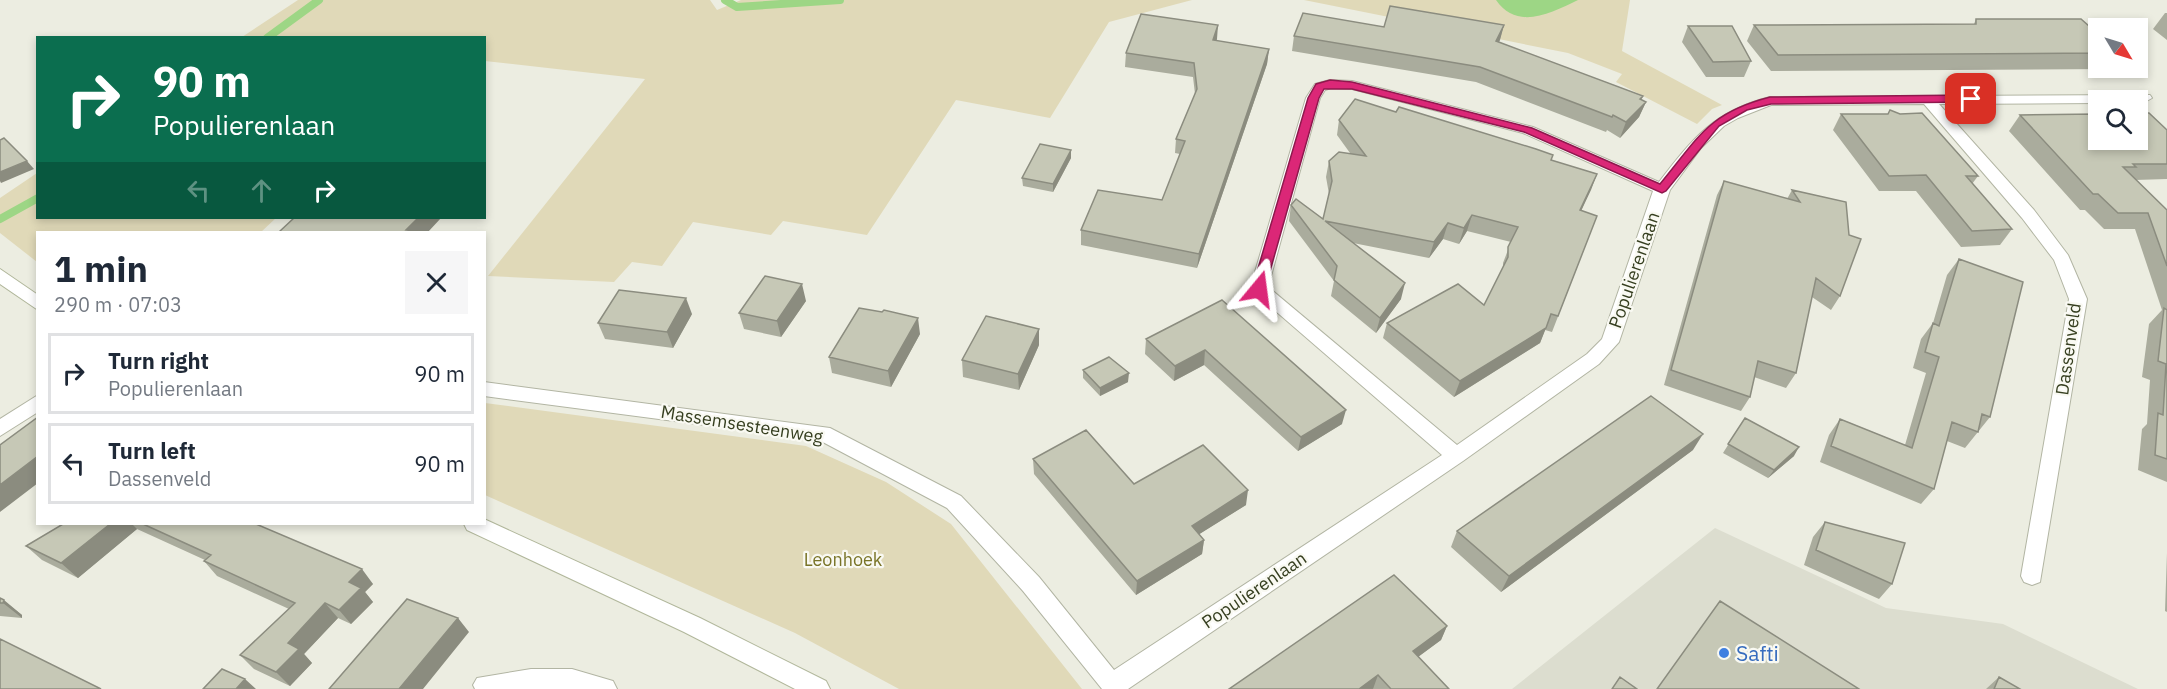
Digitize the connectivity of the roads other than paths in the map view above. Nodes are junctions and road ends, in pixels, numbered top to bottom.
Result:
1 (2088, 98) edge
2 (1927, 99) junction
3 (1662, 189) junction
4 (0, 275) edge
5 (36, 302) edge
6 (486, 389) edge
7 (36, 403) edge
8 (0, 429) edge
9 (1456, 456) junction
10 (476, 525) edge
11 (2032, 576) dead end
12 (486, 685) dead end
13 (569, 685) edge
14 (1114, 686) edge
15 (605, 689) edge
16 (818, 689) edge

1 - 2 street
2 - 3 street
2 - 11 street, Dassenveld
3 - 9 street, Populierenlaan
3 - 9 street, Populierenlaan
4 - 5 street
6 - 14 street, Massemsesteenweg
7 - 8 street
9 - 14 street, Populierenlaan
10 - 16 street
12 - 13 street
13 - 15 street

